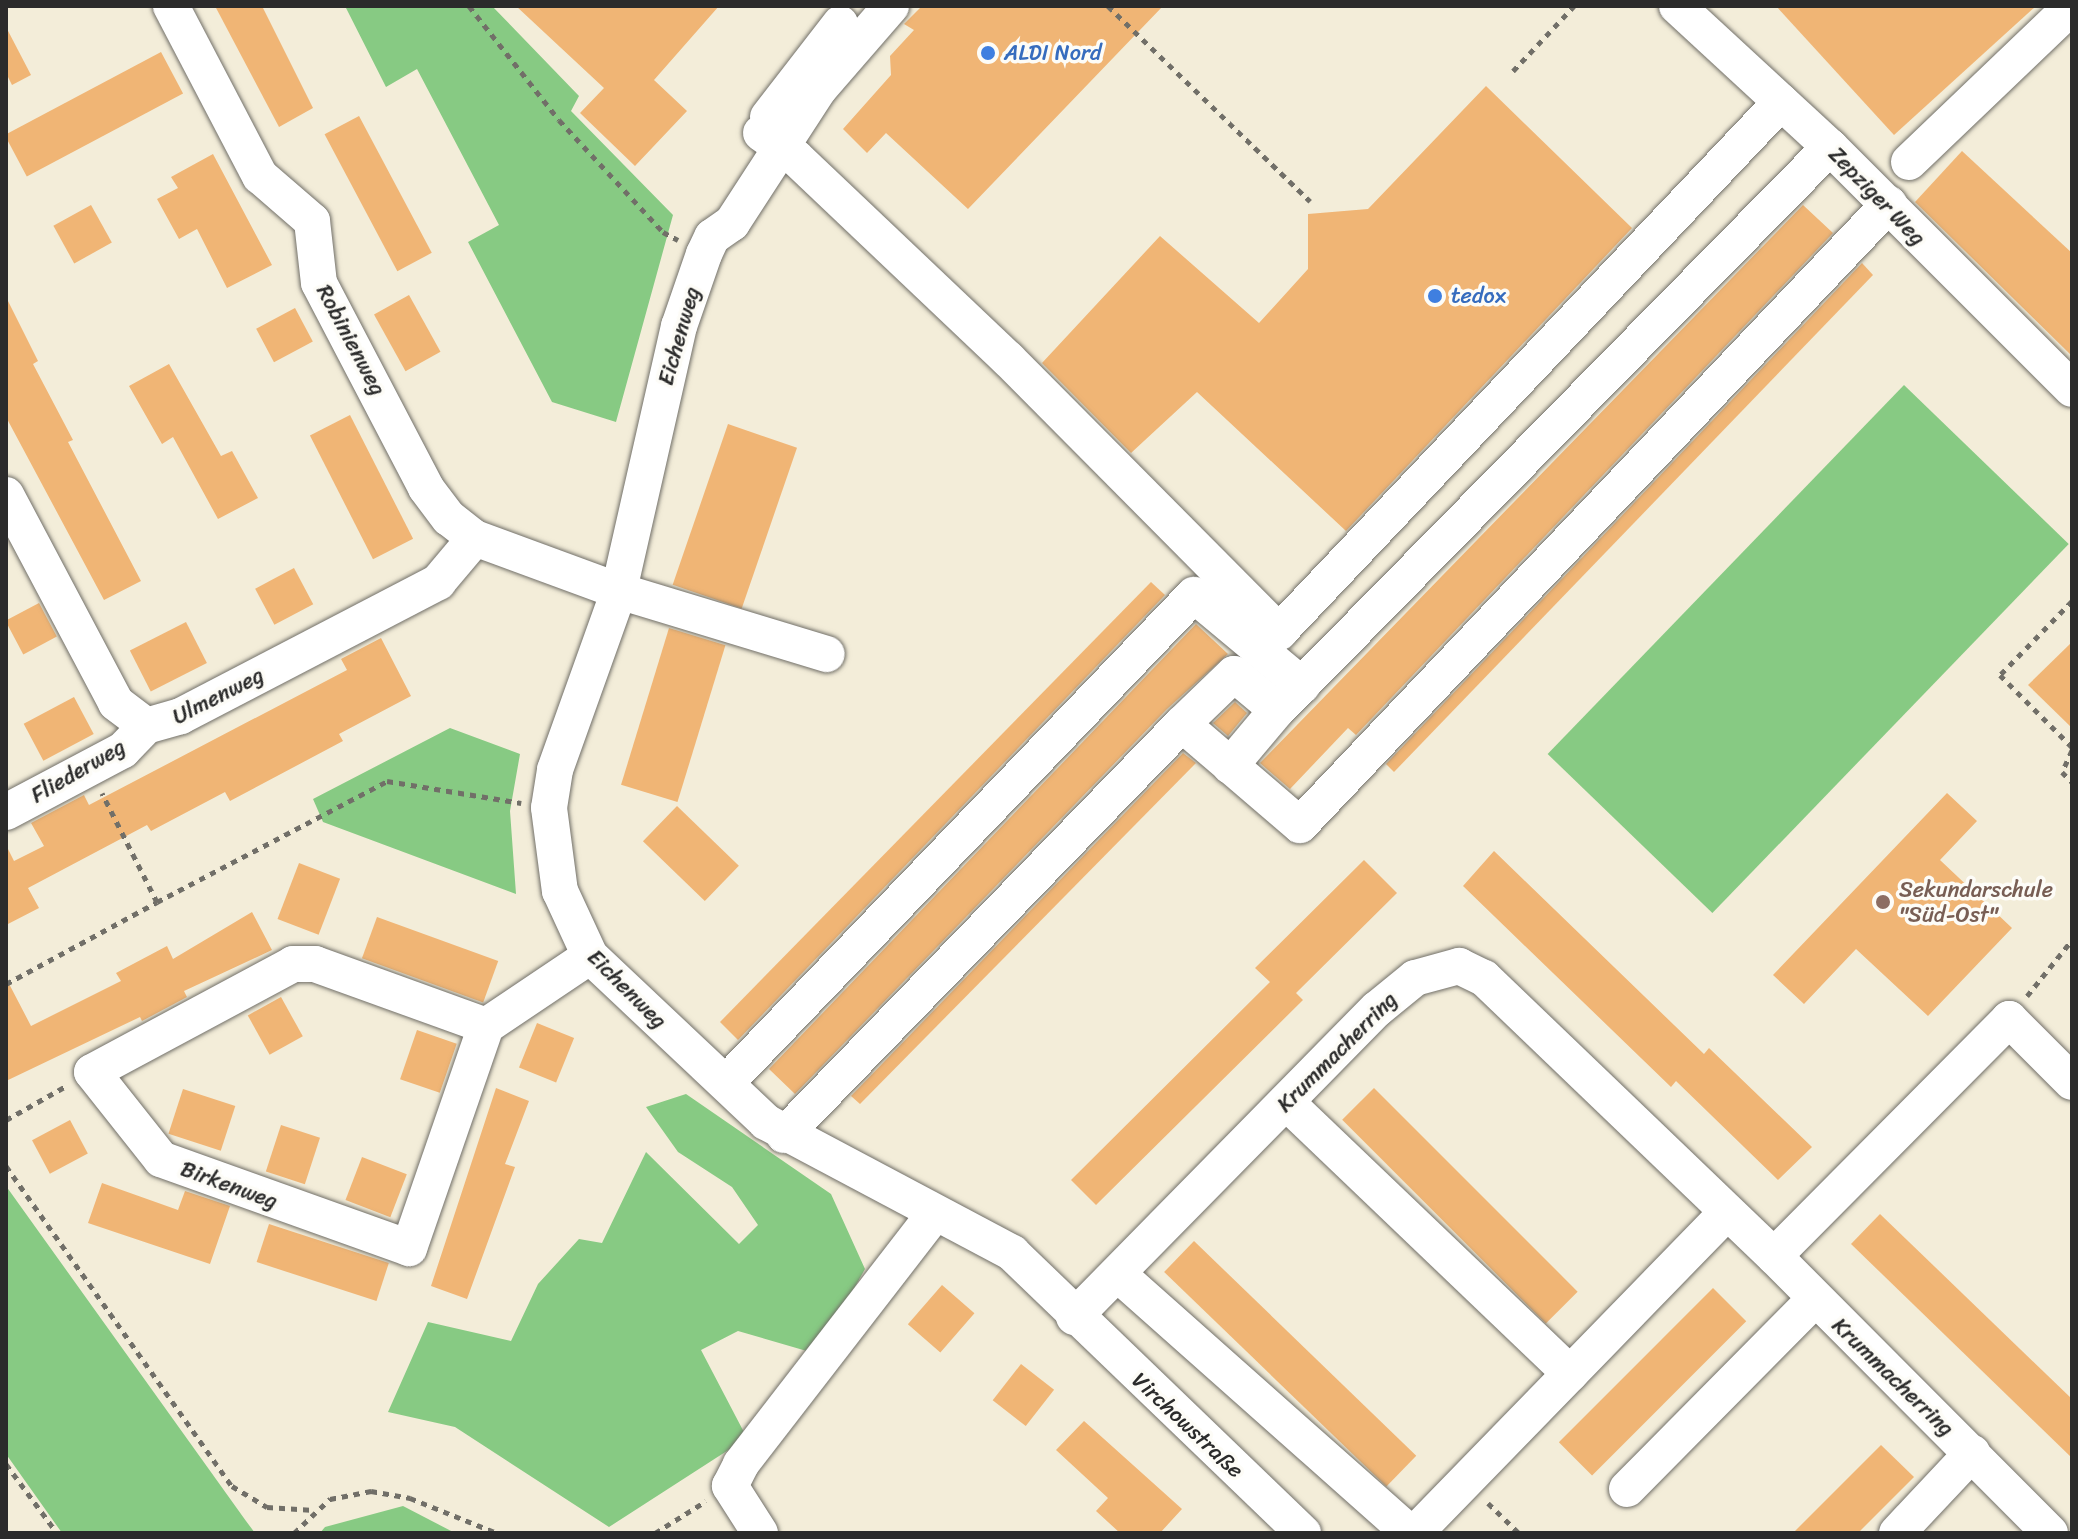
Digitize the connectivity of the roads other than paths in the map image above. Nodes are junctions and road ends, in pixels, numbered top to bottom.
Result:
1 (171, 6) edge
2 (891, 6) edge
3 (1677, 6) edge
4 (2072, 6) edge
5 (843, 11) edge
6 (1781, 102) junction
7 (768, 138) junction
8 (1830, 147) junction
9 (1909, 162) dead end
10 (1889, 204) junction
11 (2072, 389) edge
12 (6, 495) edge
13 (475, 538) junction
14 (619, 591) junction
15 (827, 654) dead end
16 (1302, 685) junction
17 (1277, 710) junction
18 (1182, 724) junction
19 (146, 726) junction
20 (1230, 766) junction
21 (6, 812) edge
22 (590, 956) junction
23 (486, 1026) junction
24 (2072, 1082) edge
25 (726, 1083) junction
26 (1286, 1102) junction
27 (784, 1135) junction
28 (934, 1214) junction
29 (1725, 1214) junction
30 (1774, 1256) junction
31 (1119, 1275) junction
32 (1814, 1300) junction
33 (1074, 1317) junction
34 (1570, 1373) junction
35 (1972, 1453) junction
36 (1627, 1489) dead end
37 (760, 1533) edge
38 (1303, 1533) edge
39 (1412, 1533) edge
40 (1897, 1533) edge
41 (2050, 1533) edge

1 - 13 street, Robinienweg
2 - 7 street, Eichenweg
3 - 6 street, Zepziger Weg
4 - 9 street
5 - 7 street, Eichenweg
6 - 7 street
6 - 8 street, Zepziger Weg
7 - 14 street, Eichenweg
8 - 10 street, Zepziger Weg
8 - 16 street
10 - 11 street, Zepziger Weg
10 - 20 street
12 - 19 street, Ulmenweg
13 - 14 street, Robinienweg
13 - 19 street, Ulmenweg
14 - 15 street, Robinienweg
14 - 22 street, Eichenweg
16 - 17 street
16 - 25 street
17 - 18 street
17 - 20 street
18 - 20 street
18 - 27 street
19 - 21 street, Fliederweg
22 - 23 street
22 - 25 street, Eichenweg
23 - 23 street, Birkenweg
24 - 30 street
25 - 27 street, Eichenweg
26 - 29 street, Krummacherring
26 - 31 street, Krummacherring
26 - 34 street
27 - 28 street, Eichenweg
28 - 33 street, Eichenweg
28 - 37 street
29 - 30 street, Krummacherring
29 - 34 street
30 - 32 street, Krummacherring
31 - 33 street, Krummacherring
31 - 39 street
32 - 35 street, Krummacherring
32 - 36 street, Krummacherring
33 - 38 street, Virchowstraße
34 - 39 street
35 - 40 street, Krummacherring
35 - 41 street, Krummacherring

